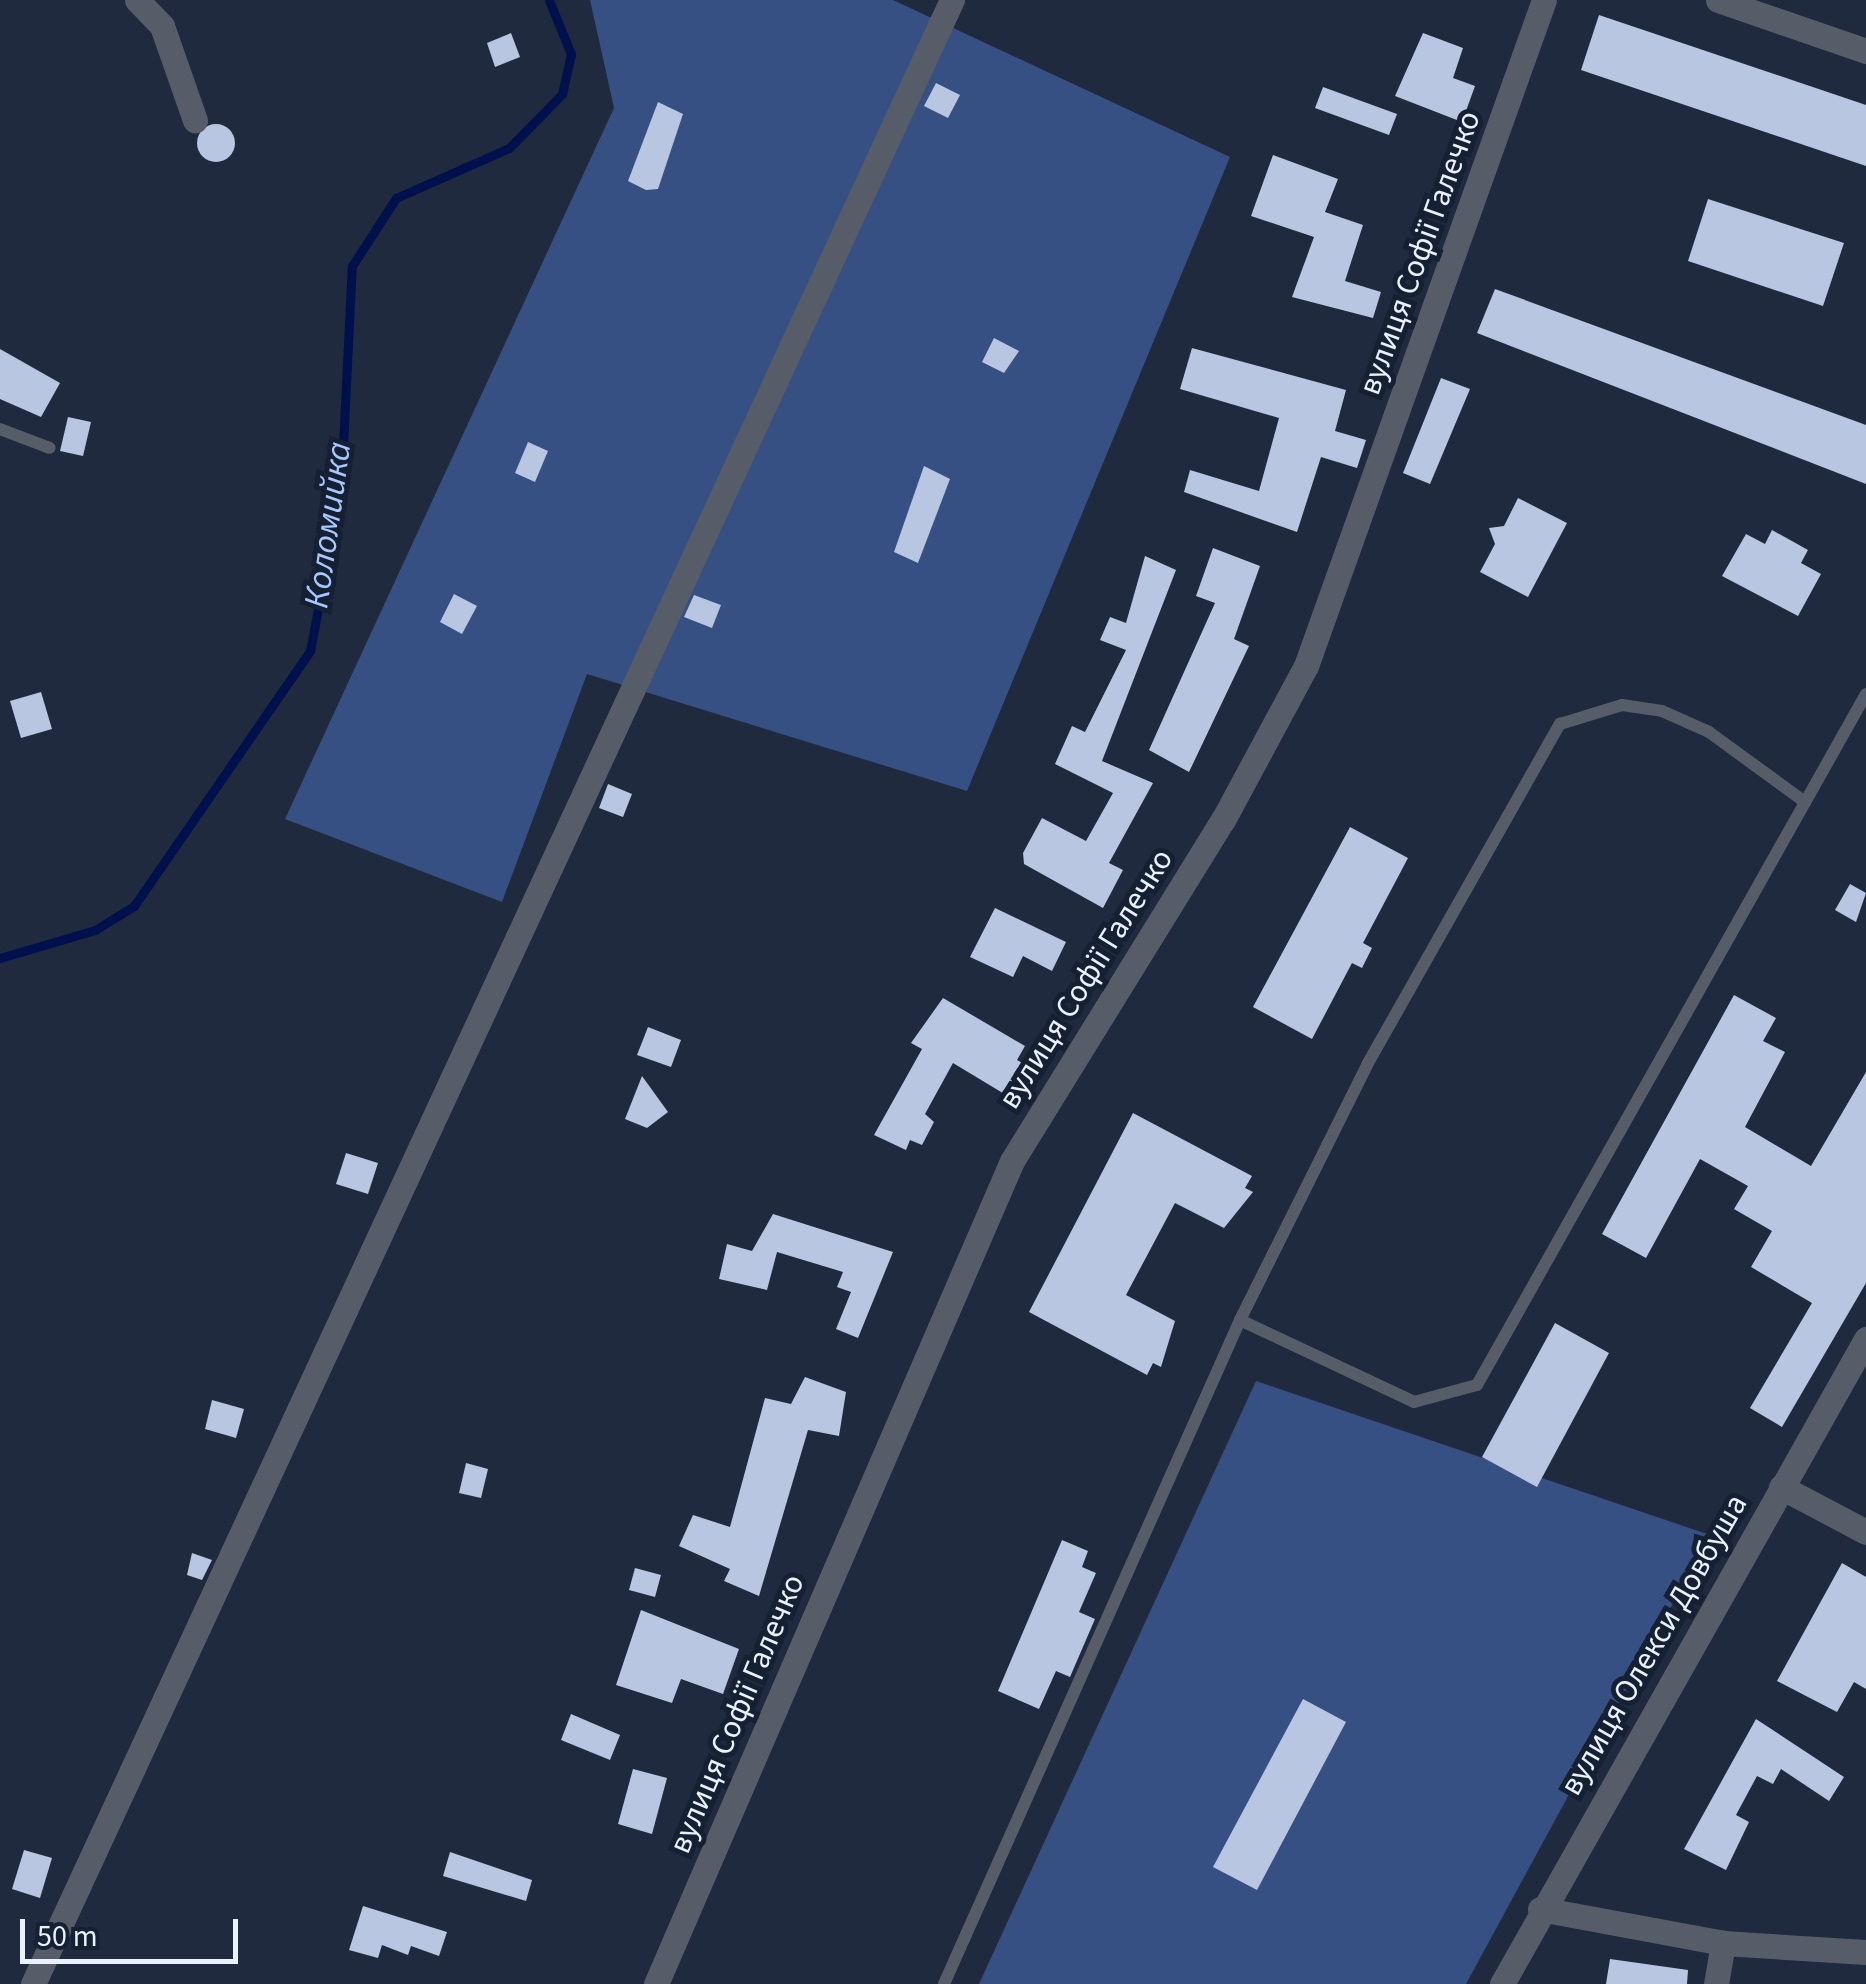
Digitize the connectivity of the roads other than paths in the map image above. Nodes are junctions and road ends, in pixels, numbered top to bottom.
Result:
1 (138, 0) edge
2 (952, 0) edge
3 (1544, 0) edge
4 (1718, 0) edge
5 (1866, 50) edge
6 (195, 120) dead end
7 (0, 429) edge
8 (50, 448) dead end
9 (1866, 694) edge
10 (1805, 802) junction
11 (1240, 1320) junction
12 (1866, 1339) edge
13 (1781, 1488) junction
14 (1866, 1532) edge
15 (1540, 1909) junction
16 (1723, 1943) junction
17 (1866, 1952) edge
18 (32, 1984) edge
19 (656, 1984) edge
20 (944, 1984) edge
21 (1502, 1984) edge
22 (1716, 1984) edge

1 - 6 street
2 - 18 street
3 - 19 street, вулиця Софії Галечко
4 - 5 street
7 - 8 lane
9 - 10 lane
10 - 11 lane
10 - 11 lane
11 - 20 lane
12 - 13 street, вулиця Олекси Довбуша
13 - 14 street
13 - 15 street, вулиця Олекси Довбуша
15 - 16 street
15 - 21 street, вулиця Олекси Довбуша
16 - 17 street
16 - 22 street

